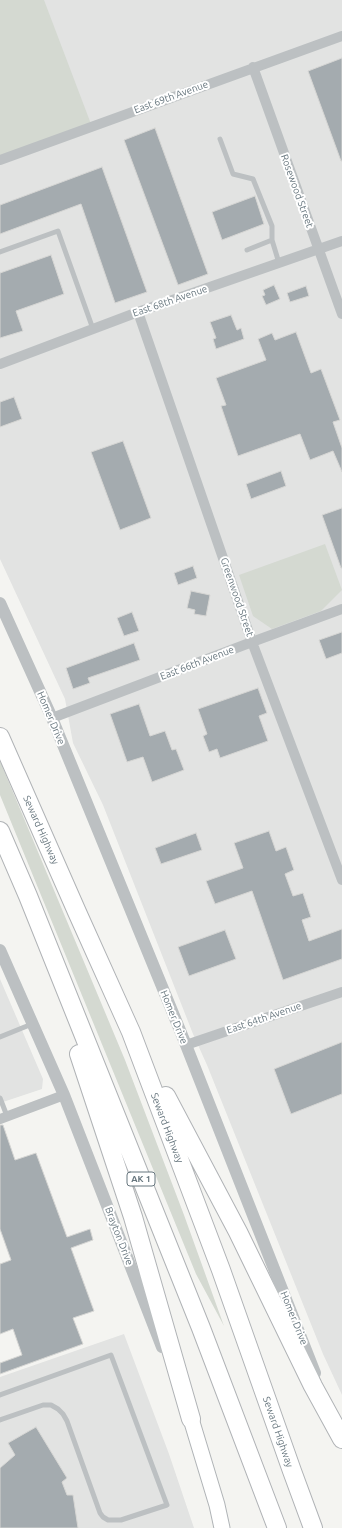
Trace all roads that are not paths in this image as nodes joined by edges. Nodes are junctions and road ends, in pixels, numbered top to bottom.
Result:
1 (342, 36) edge
2 (253, 67) junction
3 (220, 139) dead end
4 (0, 160) edge
5 (272, 240) junction
6 (342, 241) edge
7 (247, 250) dead end
8 (318, 250) junction
9 (0, 252) edge
10 (279, 263) junction
11 (138, 312) junction
12 (342, 314) edge
13 (93, 329) junction
14 (0, 364) edge
15 (0, 603) edge
16 (342, 610) edge
17 (252, 642) junction
18 (52, 718) junction
19 (0, 737) edge
20 (0, 831) edge
21 (342, 880) edge
22 (28, 896) junction
23 (0, 950) edge
24 (342, 992) edge
25 (33, 1024) junction
26 (131, 1032) junction
27 (0, 1037) edge
28 (186, 1045) junction
29 (64, 1095) junction
30 (0, 1098) edge
31 (4, 1117) edge
32 (0, 1395) edge
33 (191, 1419) junction
34 (0, 1420) edge
35 (342, 1434) edge
36 (342, 1439) edge
37 (222, 1528) edge
38 (277, 1528) edge
39 (313, 1528) edge

1 - 2 street, East 69th Avenue
2 - 4 street, East 69th Avenue
2 - 8 street, Rosewood Street
3 - 5 lane
5 - 7 lane
5 - 10 lane
6 - 8 street, East 68th Avenue
8 - 10 street, East 68th Avenue
8 - 12 street, Rosewood Street
9 - 13 lane
10 - 11 street, East 68th Avenue
11 - 13 street, East 68th Avenue
11 - 17 street, Greenwood Street
13 - 14 street, East 68th Avenue
15 - 18 street, Homer Drive
16 - 17 street, East 66th Avenue
17 - 18 street, East 66th Avenue
17 - 21 street, Greenwood Street
18 - 28 street, Homer Drive
19 - 26 highway, Seward Highway
20 - 22 highway, AK 1
22 - 33 highway
22 - 38 highway, AK 1
23 - 25 street, Brayton Drive
24 - 28 street, East 64th Avenue
25 - 27 lane
25 - 29 street, Brayton Drive
26 - 36 highway
26 - 39 highway, Seward Highway
28 - 35 street, Homer Drive
29 - 31 street
29 - 33 street, Brayton Drive
30 - 31 lane
32 - 34 lane
33 - 37 main road, Brayton Drive

